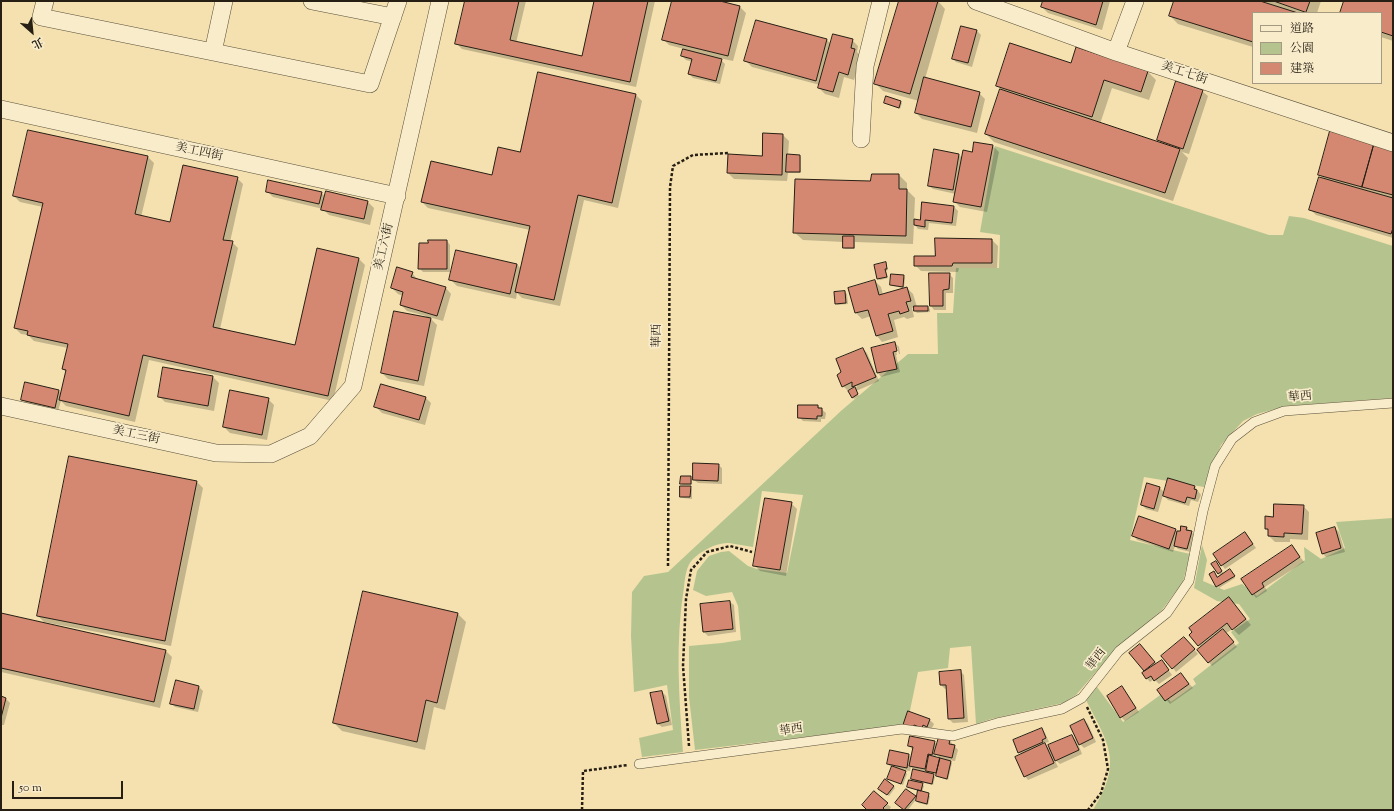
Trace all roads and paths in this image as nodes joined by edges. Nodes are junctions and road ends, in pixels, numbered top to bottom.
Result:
1 (44, 1) edge
2 (224, 1) edge
3 (312, 1) edge
4 (398, 1) edge
5 (440, 1) edge
6 (881, 1) edge
7 (976, 1) edge
8 (1135, 1) edge
9 (393, 17) junction
10 (213, 52) junction
11 (1116, 52) junction
12 (1, 109) edge
13 (861, 139) dead end
14 (1393, 143) edge
15 (729, 153) dead end
16 (397, 196) junction
17 (1393, 403) edge
18 (1, 406) edge
19 (271, 454) joint
20 (752, 552) dead end
21 (668, 566) dead end
22 (1082, 698) junction
23 (690, 757) junction
24 (639, 764) joint
25 (582, 810) edge
26 (1088, 810) edge

1 - 10 street
2 - 10 street
3 - 9 street
4 - 9 street
5 - 16 street, 美工六街
6 - 13 street
7 - 11 street, 美工七街
8 - 11 street
9 - 10 street
11 - 14 street, 美工七街
12 - 16 street, 美工四街
15 - 21 path, 華西
16 - 19 street, 美工六街
17 - 22 lane, 華西
18 - 19 street, 美工三街
20 - 23 path
22 - 23 lane, 華西
22 - 26 path
23 - 24 lane, 華西
24 - 25 path

